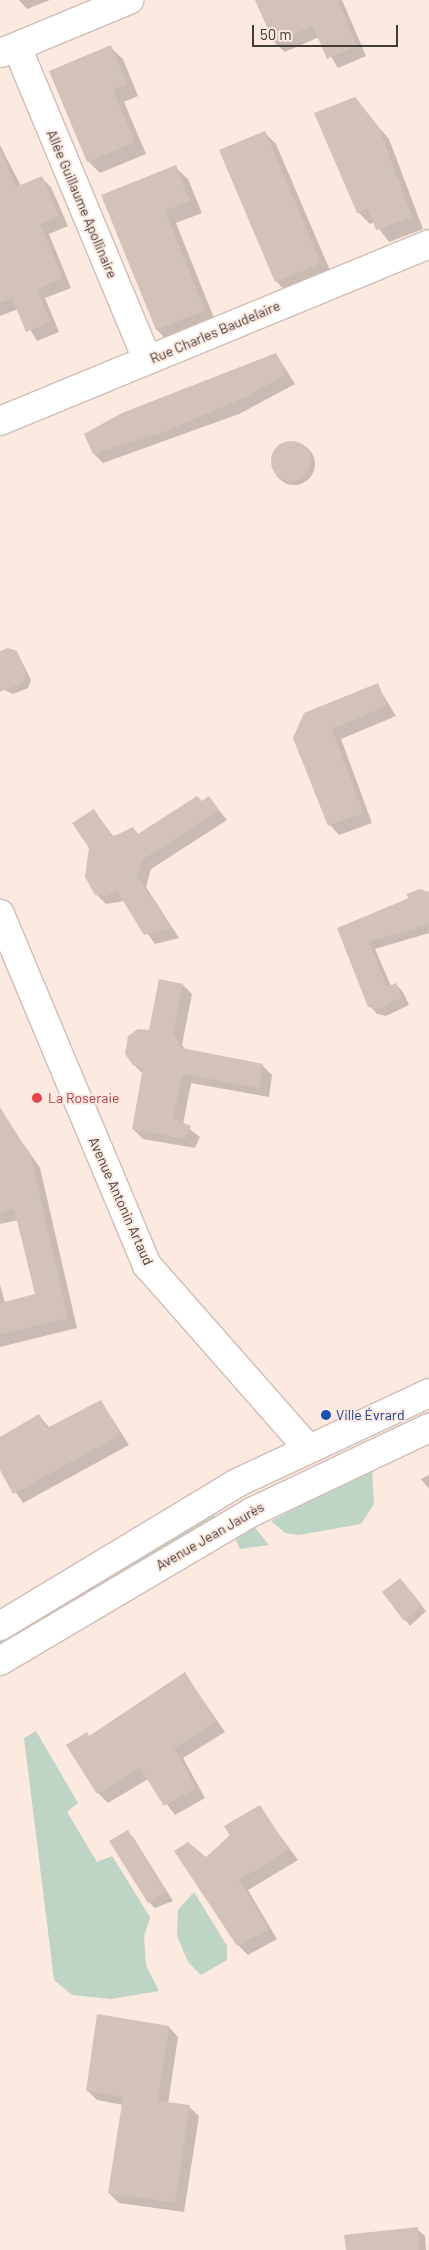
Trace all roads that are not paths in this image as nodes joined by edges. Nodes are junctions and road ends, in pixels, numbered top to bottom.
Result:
1 (129, 0) edge
2 (8, 50) edge
3 (429, 244) edge
4 (147, 360) junction
5 (0, 421) edge
6 (0, 914) edge
7 (429, 1394) edge
8 (429, 1428) edge
9 (306, 1447) junction
10 (0, 1626) edge
11 (0, 1661) edge

1 - 2 street
2 - 4 street, Allée Guillaume Apollinaire
3 - 4 street, Rue Charles Baudelaire
4 - 5 street, Rue Charles Baudelaire
6 - 9 street, Avenue Antonin Artaud
7 - 9 street
8 - 11 street, Avenue Jean Jaurès
9 - 10 street

